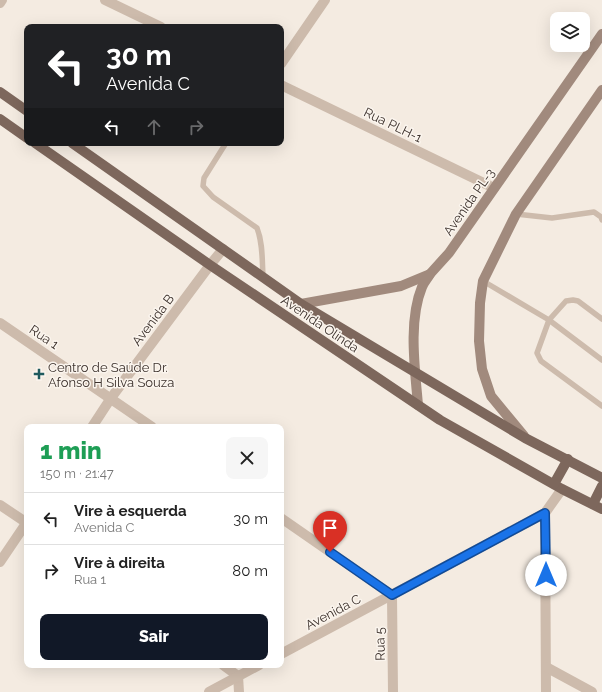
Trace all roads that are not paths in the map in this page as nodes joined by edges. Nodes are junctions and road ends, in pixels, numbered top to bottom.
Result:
1 (2, 0) edge
2 (105, 0) edge
3 (325, 0) edge
4 (0, 3) edge
5 (155, 24) edge
6 (602, 34) edge
7 (284, 60) edge
8 (284, 86) edge
9 (602, 90) edge
10 (0, 92) edge
11 (24, 109) edge
12 (0, 119) edge
13 (24, 136) edge
14 (39, 146) edge
15 (76, 146) edge
16 (224, 146) edge
17 (494, 188) junction
18 (516, 214) junction
19 (602, 220) edge
20 (223, 249) junction
21 (210, 265) junction
22 (430, 274) junction
23 (263, 277) junction
24 (483, 280) junction
25 (301, 304) junction
26 (602, 319) edge
27 (548, 320) junction
28 (0, 323) edge
29 (602, 360) edge
30 (416, 372) junction
31 (111, 398) junction
32 (418, 405) junction
33 (602, 406) edge
34 (94, 424) edge
35 (148, 424) edge
36 (525, 438) junction
37 (568, 459) junction
38 (602, 478) edge
39 (558, 486) junction
40 (602, 486) edge
41 (593, 504) junction
42 (0, 505) edge
43 (602, 509) edge
44 (545, 513) junction
45 (24, 520) edge
46 (284, 520) edge
47 (24, 526) edge
48 (0, 562) edge
49 (392, 595) junction
50 (284, 652) edge
51 (546, 667) junction
52 (228, 668) edge
53 (253, 668) edge
54 (238, 676) junction
55 (209, 692) edge
56 (239, 692) edge
57 (393, 692) edge
58 (546, 692) edge
59 (592, 692) edge

1 - 4 street
2 - 5 street
3 - 7 street
6 - 17 street, Avenida PL-3
8 - 17 street, Rua PLH-1
9 - 18 street
10 - 11 main road
12 - 13 main road
14 - 21 main road, Avenida Olinda
15 - 20 main road, Avenida Olinda
16 - 23 lane
17 - 22 street, Avenida PL-3
18 - 19 lane
18 - 24 street
20 - 21 street, Avenida B
20 - 23 main road, Avenida Olinda
21 - 31 street, Avenida B
21 - 32 main road, Avenida Olinda
22 - 25 street, Avenida PL-3
22 - 30 street
23 - 25 main road, Avenida Olinda
24 - 27 lane
24 - 36 street
25 - 30 main road, Avenida Olinda
26 - 27 lane
27 - 29 lane
27 - 33 lane
28 - 31 street, Rua 1
30 - 32 street
30 - 36 main road, Avenida Olinda
31 - 34 street, Avenida B
31 - 35 street, Rua 1
32 - 39 main road, Avenida Olinda
36 - 37 main road, Avenida Olinda
37 - 38 main road, Avenida Olinda
37 - 39 main road
39 - 41 main road, Avenida Olinda
39 - 44 street, Avenida C
40 - 41 main road
41 - 43 main road, Avenida Olinda
42 - 45 street
44 - 49 street, Avenida C
44 - 51 street
46 - 49 street
47 - 48 street
49 - 50 street, Avenida C
49 - 57 street, Rua 5
51 - 58 street
51 - 59 street
52 - 54 street
53 - 54 street
54 - 55 street
54 - 56 street

